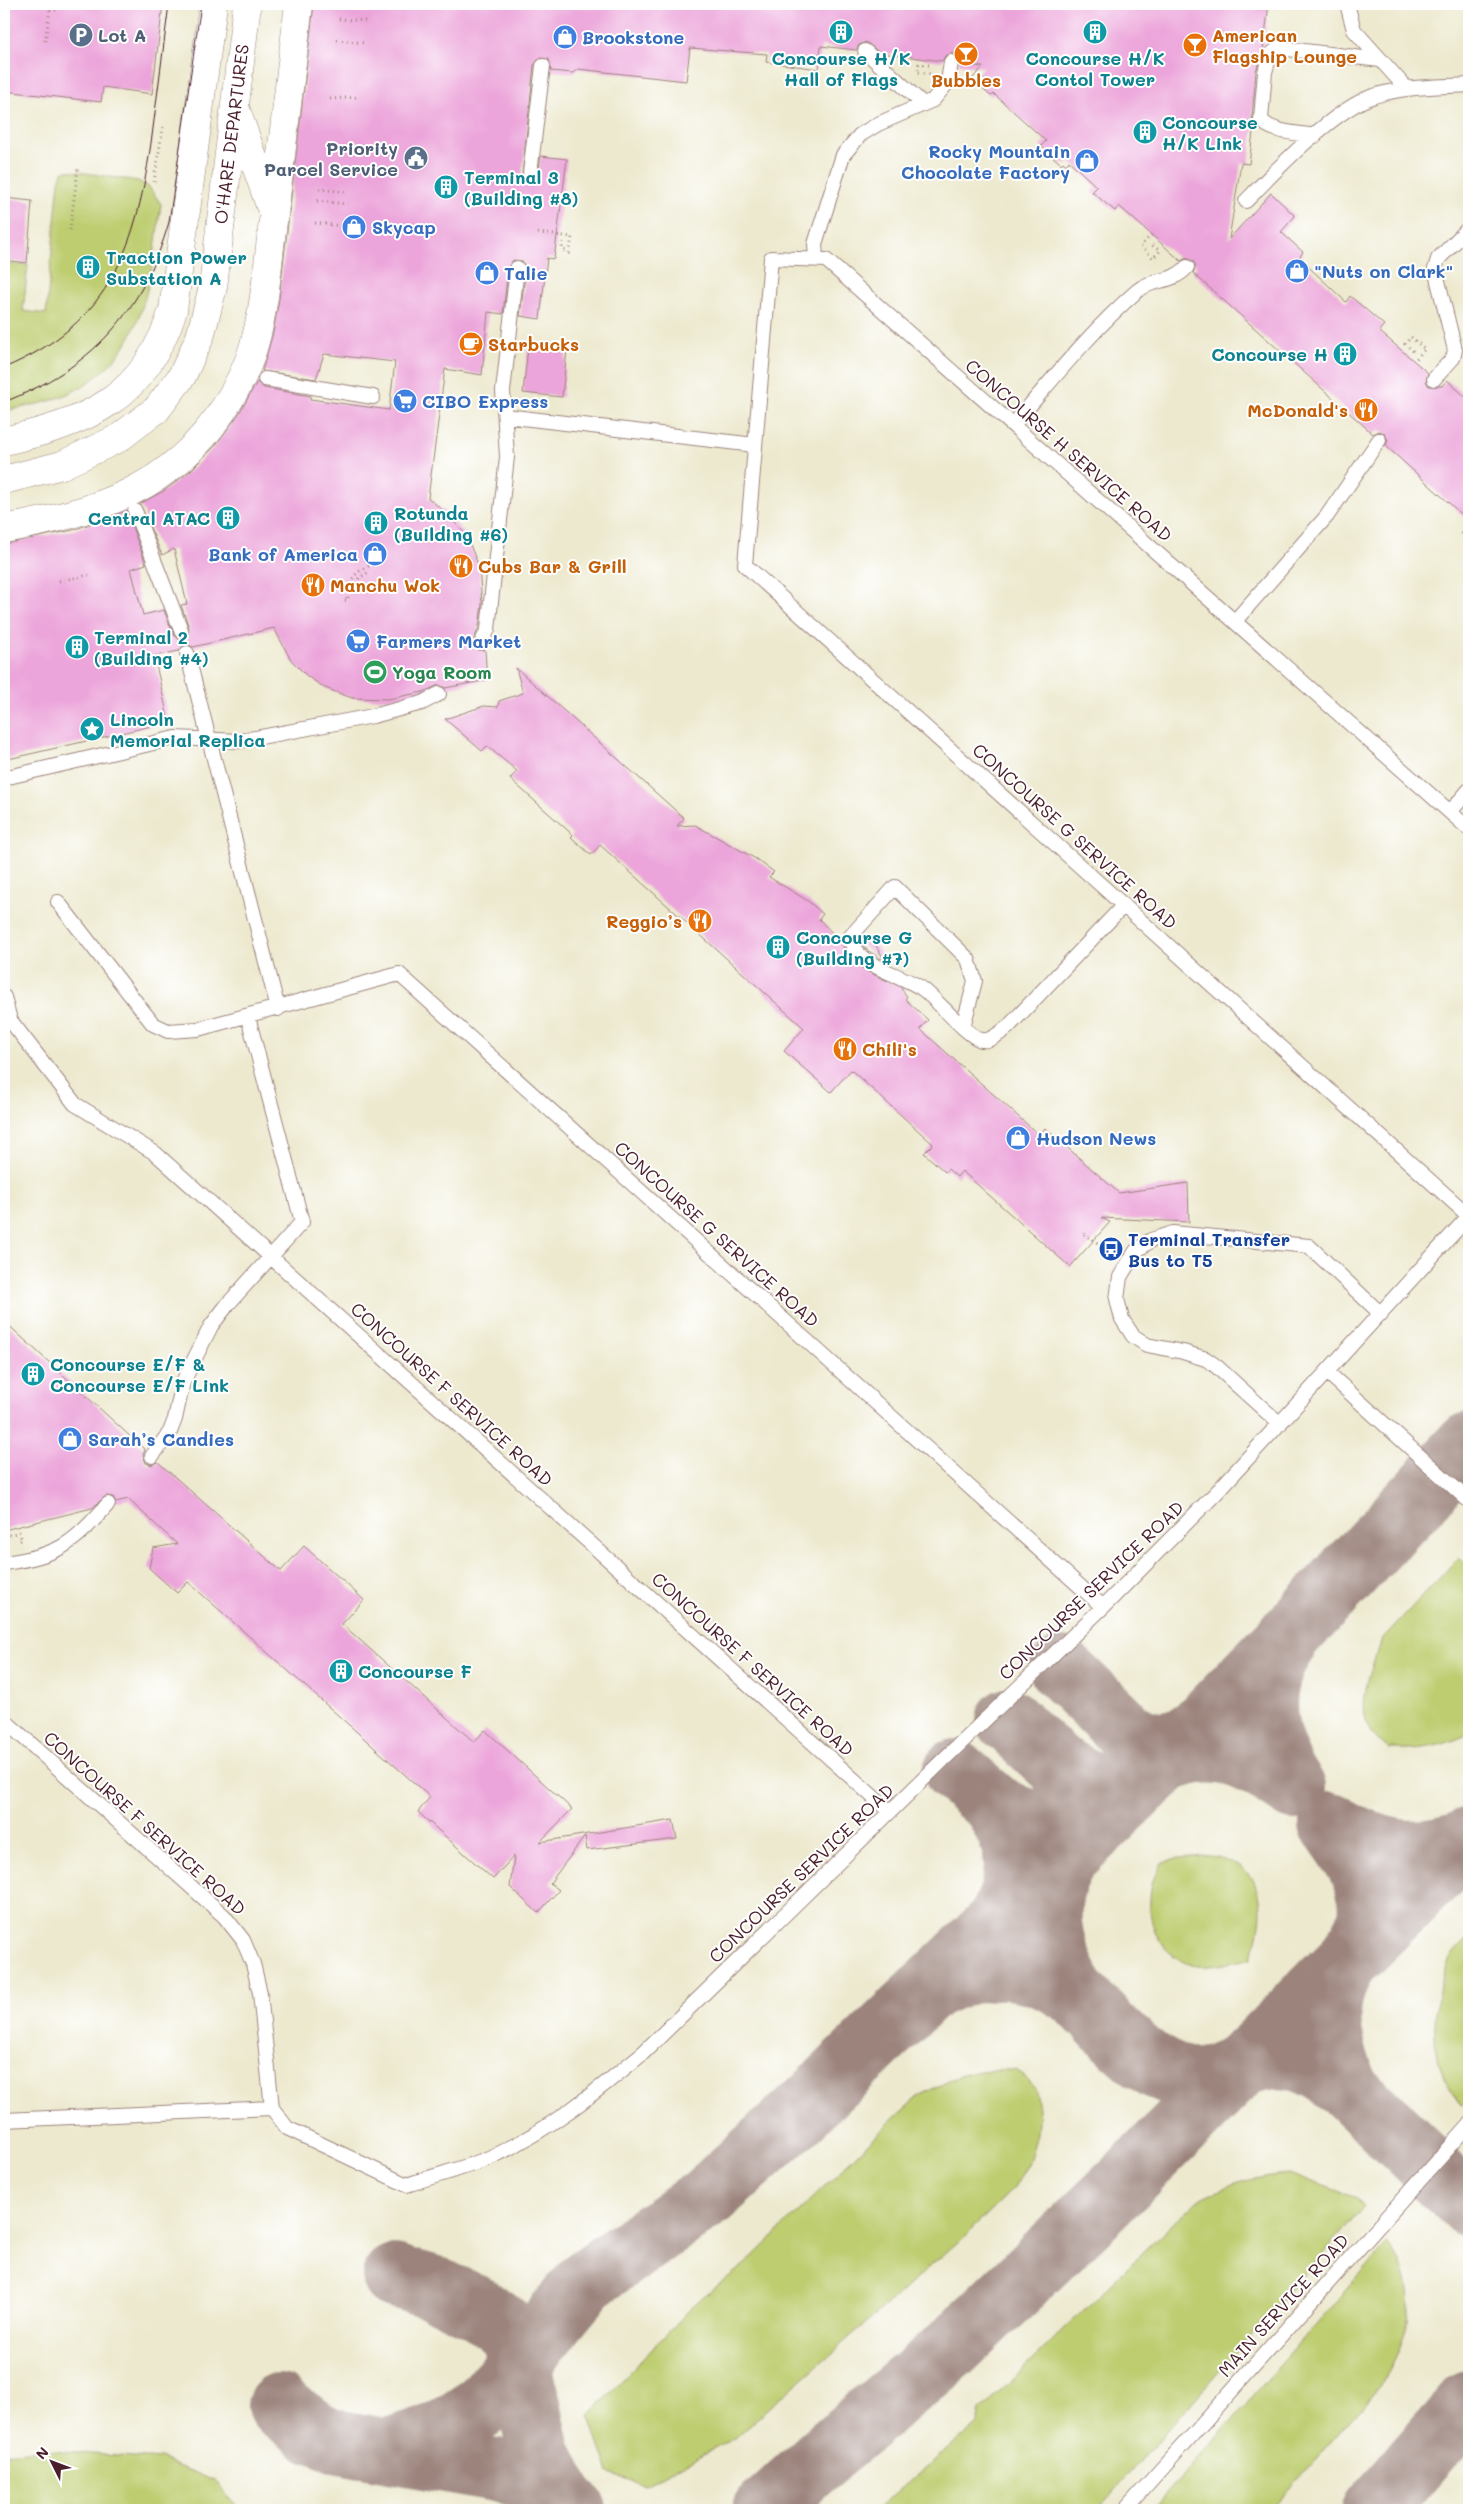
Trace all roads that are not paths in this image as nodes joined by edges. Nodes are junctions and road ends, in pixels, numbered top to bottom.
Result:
1 (213, 4) edge
2 (247, 4) edge
3 (299, 4) edge
4 (1347, 4) edge
5 (864, 51) dead end
6 (1380, 60) junction
7 (951, 62) dead end
8 (543, 66) dead end
9 (1469, 85) edge
10 (1406, 88) junction
11 (234, 104) junction
12 (923, 104) junction
13 (1315, 136) junction
14 (530, 172) dead end
15 (1246, 201) dead end
16 (274, 214) junction
17 (1469, 228) edge
18 (816, 259) junction
19 (1187, 267) dead end
20 (517, 268) dead end
21 (265, 379) dead end
22 (1434, 379) dead end
23 (373, 397) dead end
24 (505, 416) junction
25 (1013, 425) junction
26 (1379, 440) dead end
27 (4, 441) edge
28 (755, 445) junction
29 (4, 480) edge
30 (135, 511) dead end
31 (12, 525) edge
32 (1235, 621) junction
33 (181, 630) dead end
34 (482, 642) dead end
35 (187, 653) dead end
36 (439, 694) dead end
37 (209, 740) junction
38 (4, 778) edge
39 (1469, 790) edge
40 (1450, 812) junction
41 (1469, 829) edge
42 (58, 902) dead end
43 (1124, 905) junction
44 (4, 997) edge
45 (278, 1009) junction
46 (248, 1017) junction
47 (963, 1027) junction
48 (1469, 1216) edge
49 (271, 1257) junction
50 (1381, 1314) junction
51 (1328, 1373) junction
52 (1280, 1424) junction
53 (152, 1456) dead end
54 (1469, 1502) edge
55 (108, 1504) dead end
56 (4, 1563) edge
57 (1103, 1607) junction
58 (4, 1720) edge
59 (890, 1812) junction
60 (272, 2108) junction
61 (4, 2120) edge
62 (1469, 2124) edge
63 (1125, 2510) edge

1 - 27 street
2 - 11 street, O'HARE DEPARTURES, bridge
3 - 16 street, bridge
4 - 6 lane
5 - 12 lane
6 - 10 lane
6 - 13 lane
7 - 12 lane
8 - 14 lane
9 - 10 lane
10 - 13 lane
11 - 16 street, bridge
11 - 29 street, O'HARE DEPARTURES, bridge
12 - 18 lane
13 - 15 lane
16 - 31 street
17 - 22 lane
18 - 25 lane, CONCOURSE H SERVICE ROAD
18 - 28 lane, CONCOURSE H SERVICE ROAD
19 - 25 lane
20 - 24 lane
21 - 23 lane
24 - 28 lane
24 - 34 lane
25 - 32 lane, CONCOURSE H SERVICE ROAD
26 - 32 lane
28 - 43 lane, CONCOURSE G SERVICE ROAD
30 - 33 lane
32 - 40 lane, CONCOURSE H SERVICE ROAD
35 - 37 lane
36 - 37 lane
37 - 38 lane
37 - 45 lane
39 - 40 lane
40 - 41 lane, CONCOURSE H SERVICE ROAD
42 - 46 lane
43 - 47 lane
43 - 48 lane, CONCOURSE G SERVICE ROAD
44 - 49 lane, CONCOURSE F SERVICE ROAD
45 - 46 lane
45 - 57 lane, CONCOURSE G SERVICE ROAD
46 - 49 lane
47 - 47 lane
48 - 50 lane, CONCOURSE SERVICE ROAD
49 - 53 lane
49 - 59 lane, CONCOURSE F SERVICE ROAD
50 - 51 lane, CONCOURSE SERVICE ROAD
50 - 52 lane
51 - 52 lane, CONCOURSE SERVICE ROAD
51 - 54 lane
52 - 57 lane, CONCOURSE SERVICE ROAD
55 - 56 lane
57 - 59 lane, CONCOURSE SERVICE ROAD
58 - 60 lane, CONCOURSE F SERVICE ROAD
59 - 60 lane, CONCOURSE SERVICE ROAD
60 - 61 lane
62 - 63 lane, MAIN SERVICE ROAD

